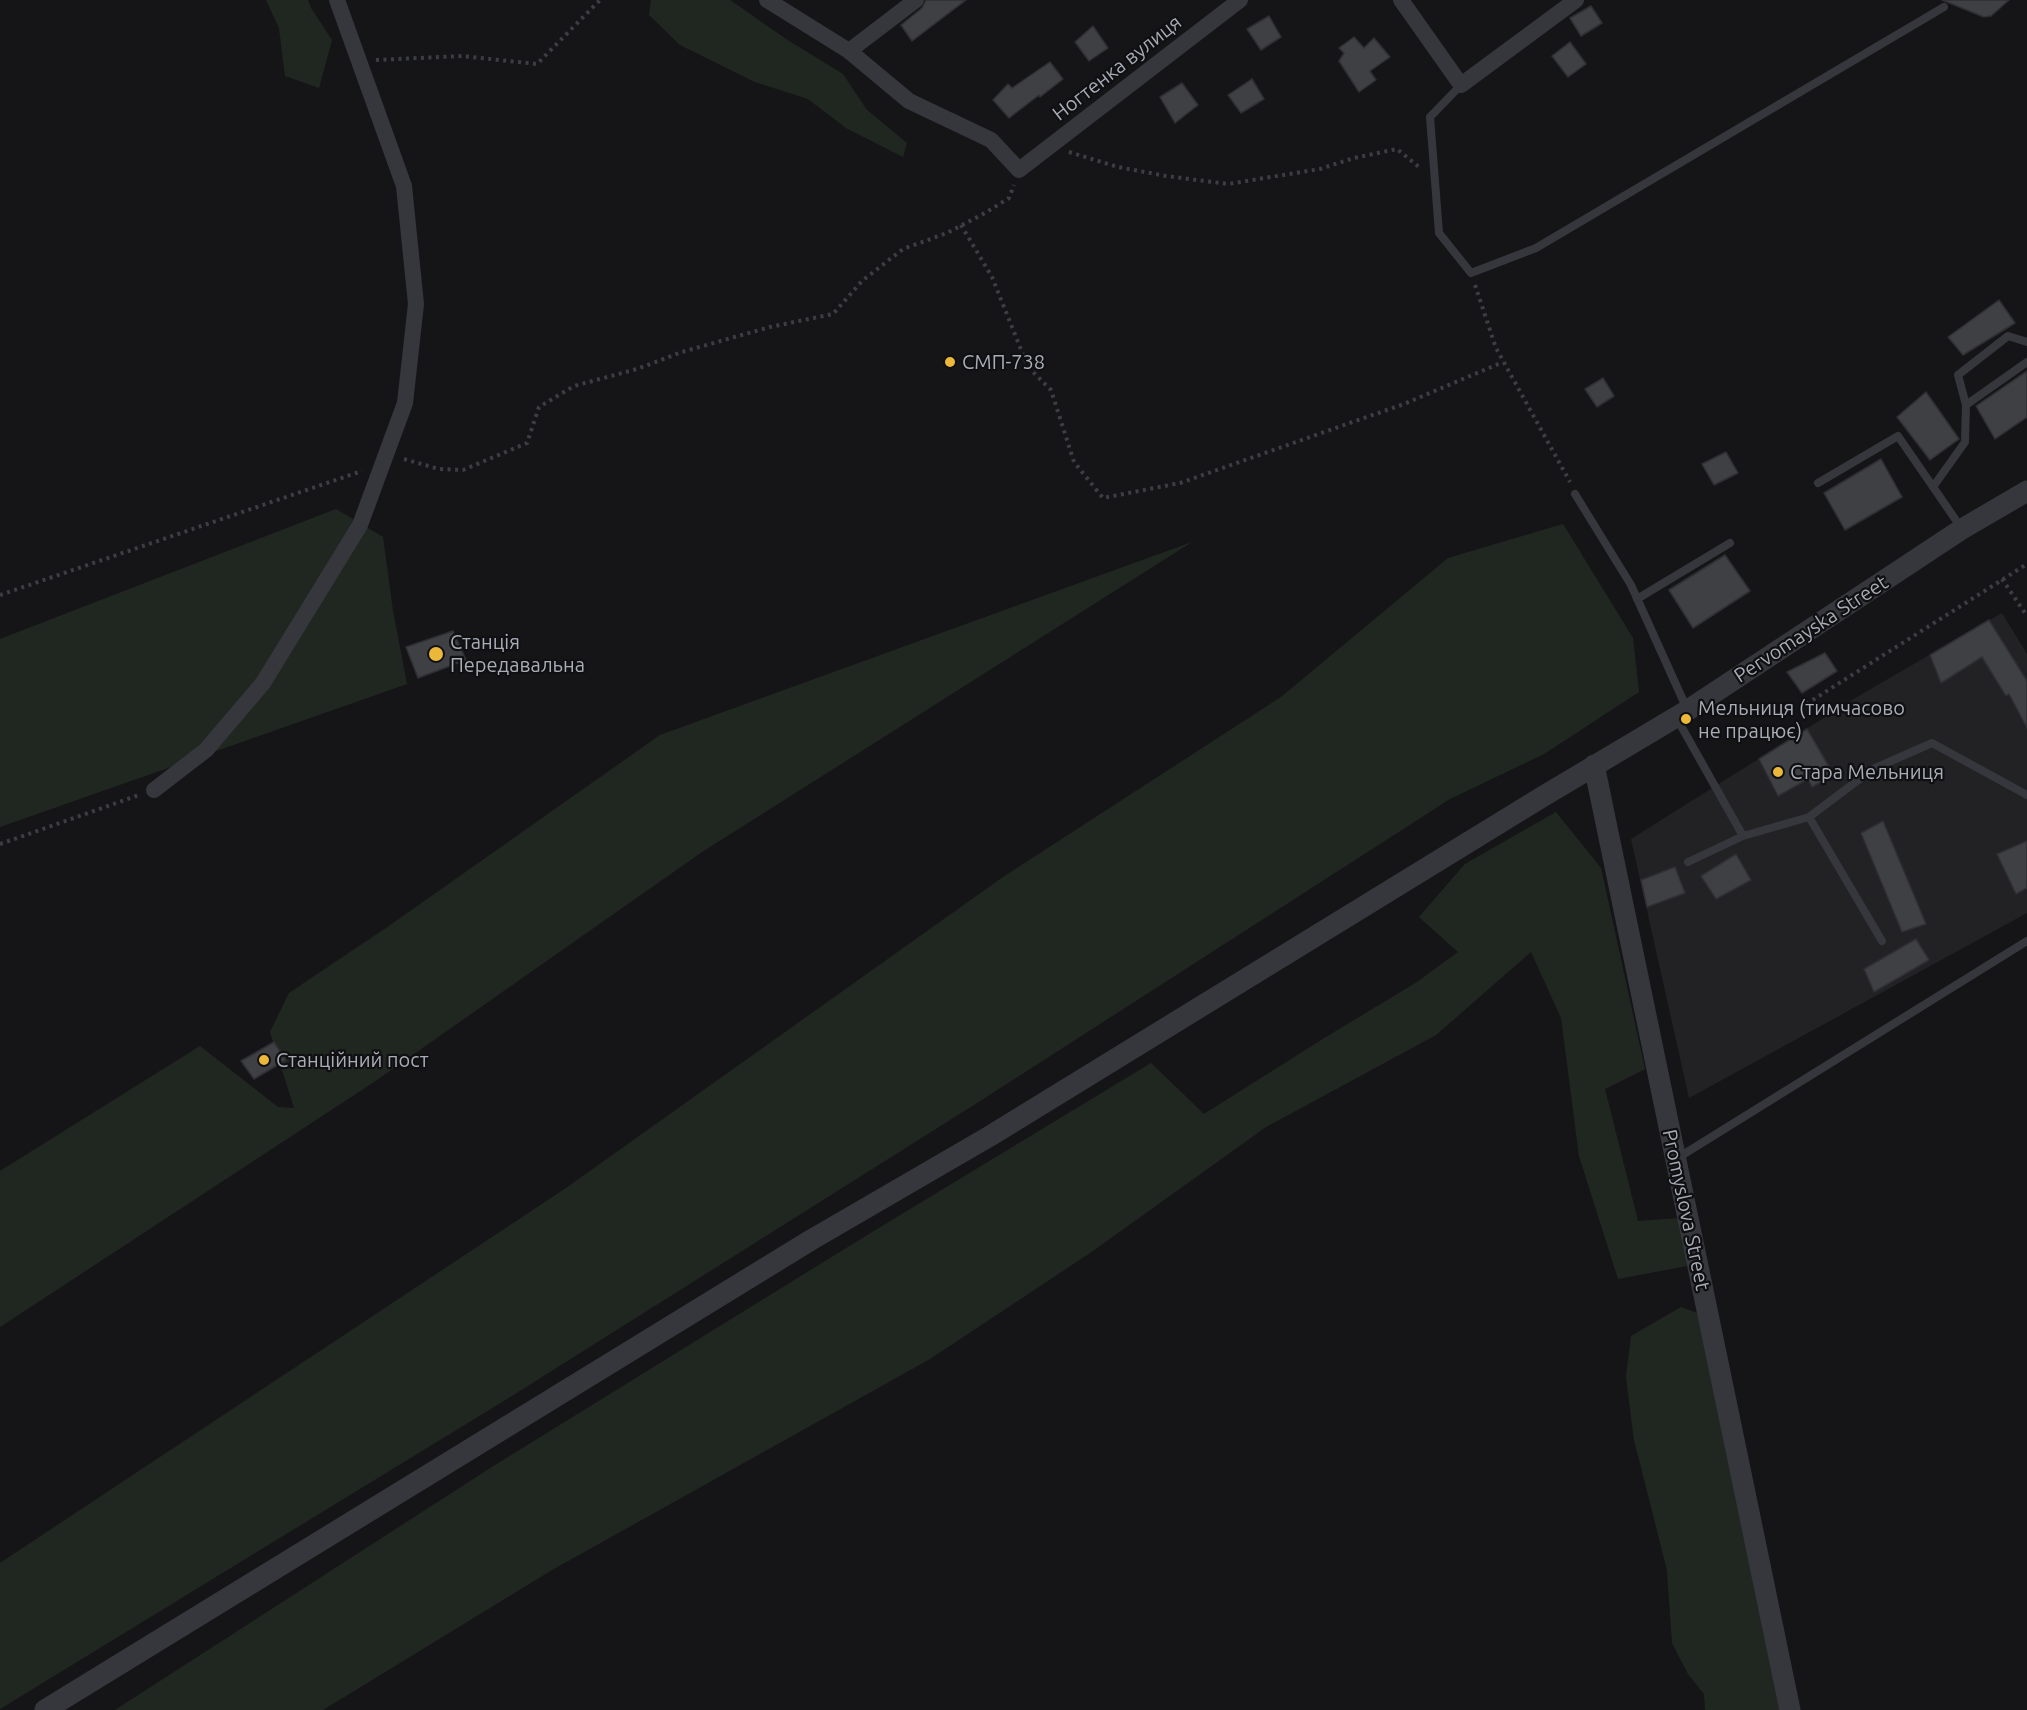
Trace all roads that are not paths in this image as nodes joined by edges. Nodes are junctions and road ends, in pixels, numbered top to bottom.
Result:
1 (337, 0) edge
2 (768, 0) edge
3 (916, 0) edge
4 (1240, 0) edge
5 (1401, 0) edge
6 (1576, 0) edge
7 (1944, 7) dead end
8 (849, 51) junction
9 (1461, 85) junction
10 (2027, 342) edge
11 (2027, 362) edge
12 (1966, 405) junction
13 (1818, 483) dead end
14 (1933, 487) junction
15 (2027, 491) edge
16 (1575, 494) road end
17 (1962, 529) junction
18 (1730, 543) dead end
19 (1637, 598) junction
20 (1682, 713) junction
21 (1594, 765) junction
22 (154, 790) road end
23 (2027, 795) edge
24 (1809, 817) junction
25 (1743, 836) junction
26 (1688, 862) dead end
27 (1882, 941) dead end
28 (2027, 941) edge
29 (1675, 1160) junction
30 (45, 1710) edge
31 (1790, 1710) edge

1 - 22 street
2 - 8 street
3 - 8 street
4 - 8 street, Ногтенка вулиця
5 - 9 street
6 - 9 street
7 - 9 lane
10 - 12 lane
11 - 12 lane
12 - 14 lane
13 - 14 lane
14 - 17 lane
15 - 17 street, Pervomayska Street
16 - 19 lane
17 - 20 street, Pervomayska Street
18 - 19 lane
19 - 20 lane
20 - 21 street, Pervomayska Street
20 - 25 lane
21 - 29 street, Promyslova Street
21 - 30 street, Pervomayska Street
23 - 24 lane
24 - 25 lane
24 - 27 lane
25 - 26 lane
28 - 29 lane
29 - 31 street, Promyslova Street

